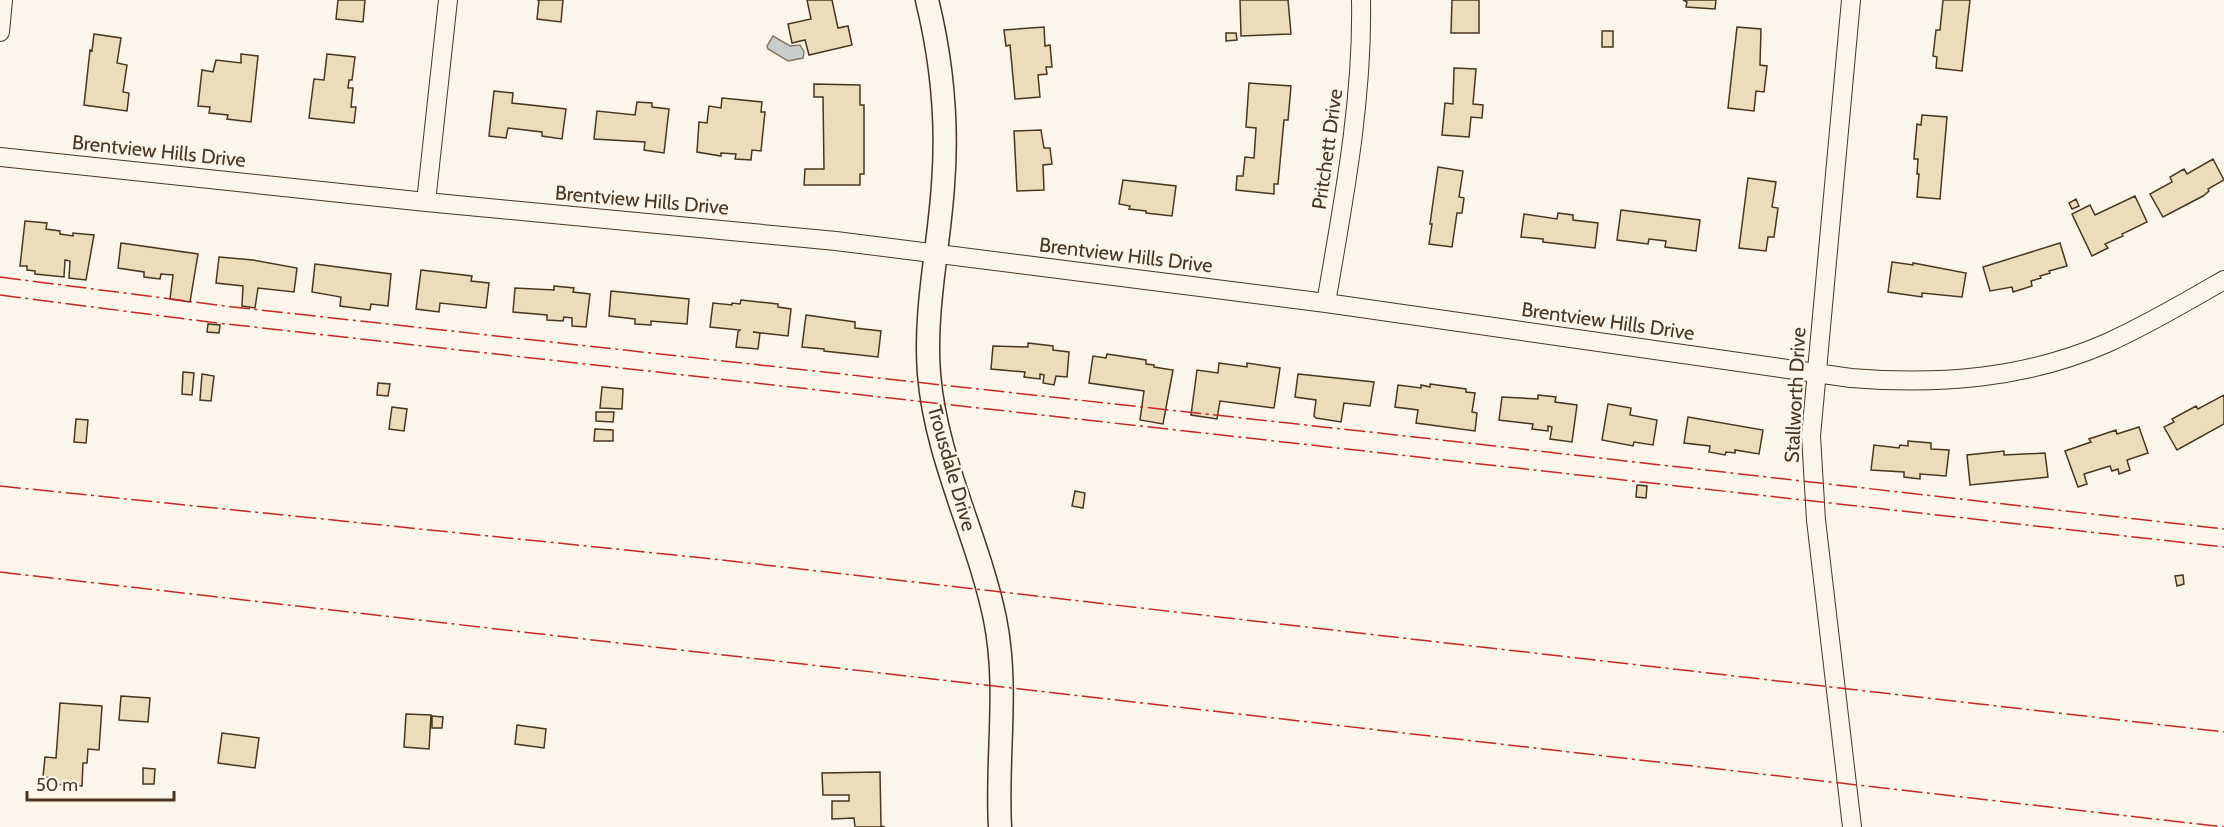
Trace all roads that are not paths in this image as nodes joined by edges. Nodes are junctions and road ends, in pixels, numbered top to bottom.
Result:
1 (3, 0) edge
2 (448, 0) edge
3 (927, 0) edge
4 (1361, 0) edge
5 (1851, 0) edge
6 (0, 32) edge
7 (0, 157) edge
8 (426, 202) junction
9 (935, 253) junction
10 (2224, 280) edge
11 (1326, 303) junction
12 (1816, 373) junction
13 (999, 827) edge
14 (1852, 827) edge

1 - 6 street
2 - 8 street
3 - 9 street, Trousdale Drive
4 - 11 street, Pritchett Drive
5 - 12 street, Stallworth Drive
7 - 8 street, Brentview Hills Drive
8 - 9 street, Brentview Hills Drive
9 - 11 street, Brentview Hills Drive
9 - 13 street, Trousdale Drive
10 - 12 street, Brentview Hills Drive
11 - 12 street, Brentview Hills Drive
12 - 14 street, Stallworth Drive

